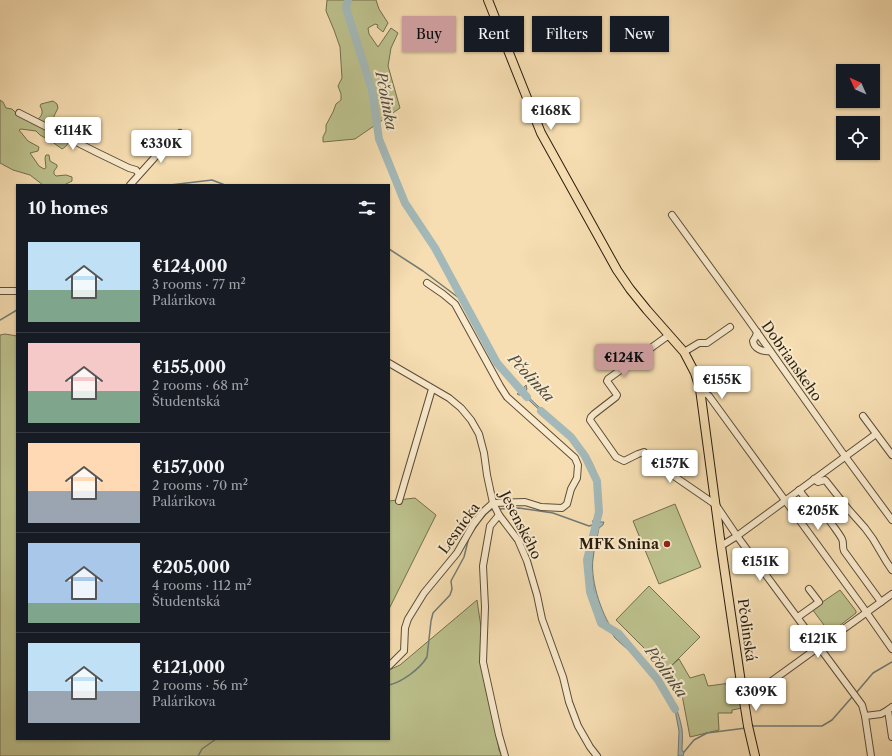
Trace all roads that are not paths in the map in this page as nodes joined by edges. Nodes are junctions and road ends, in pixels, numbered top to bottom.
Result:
1 (488, 0) edge
2 (18, 113) dead end
3 (180, 133) dead end
4 (139, 174) junction
5 (131, 184) edge
6 (672, 215) dead end
7 (427, 283) dead end
8 (0, 291) edge
9 (16, 291) edge
10 (730, 327) dead end
11 (757, 332) junction
12 (669, 335) junction
13 (770, 351) junction
14 (684, 352) junction
15 (390, 364) edge
16 (432, 389) junction
17 (700, 389) junction
18 (863, 416) dead end
19 (876, 434) junction
20 (892, 455) edge
21 (845, 457) junction
22 (814, 479) junction
23 (800, 490) junction
24 (399, 501) dead end
25 (785, 501) junction
26 (493, 503) junction
27 (716, 505) junction
28 (499, 514) junction
29 (892, 520) edge
30 (737, 536) junction
31 (721, 546) junction
32 (892, 570) edge
33 (809, 589) dead end
34 (892, 594) edge
35 (881, 602) junction
36 (867, 612) junction
37 (798, 617) junction
38 (820, 646) junction
39 (892, 649) edge
40 (390, 665) edge
41 (744, 701) junction
42 (890, 708) edge
43 (865, 716) junction
44 (892, 737) edge
45 (505, 756) edge
46 (597, 756) edge
47 (755, 756) edge
48 (871, 756) edge

1 - 12 main road, Pčolinská
2 - 4 street
3 - 4 street
4 - 5 street
6 - 11 street, Dobrianskeho
7 - 26 street, Lesnícka
8 - 9 street
10 - 14 street
11 - 13 street, Dobrianskeho
11 - 13 street
12 - 14 main road, Pčolinská
12 - 27 street
13 - 21 street, Dobrianskeho
14 - 17 main road, Pčolinská
15 - 16 street, Jesenského
16 - 24 street
16 - 26 street, Jesenského
17 - 25 street
17 - 27 main road, Pčolinská
18 - 19 street
19 - 20 street
19 - 21 street
21 - 22 street
21 - 29 street, Dobrianskeho
22 - 23 street
22 - 32 street
23 - 25 street
23 - 35 street
25 - 30 street
25 - 36 street
26 - 28 street, Jesenského
26 - 40 street, Lesnícka
27 - 30 street
27 - 31 main road, Pčolinská
28 - 45 street
28 - 46 street, Jesenského
30 - 31 street
30 - 37 street
31 - 41 main road, Pčolinská
33 - 37 street
34 - 35 street
35 - 36 street
36 - 38 street
36 - 39 street
37 - 38 street
38 - 41 street
38 - 43 street
41 - 47 main road, Pčolinská
42 - 43 street
42 - 44 street
43 - 48 street

